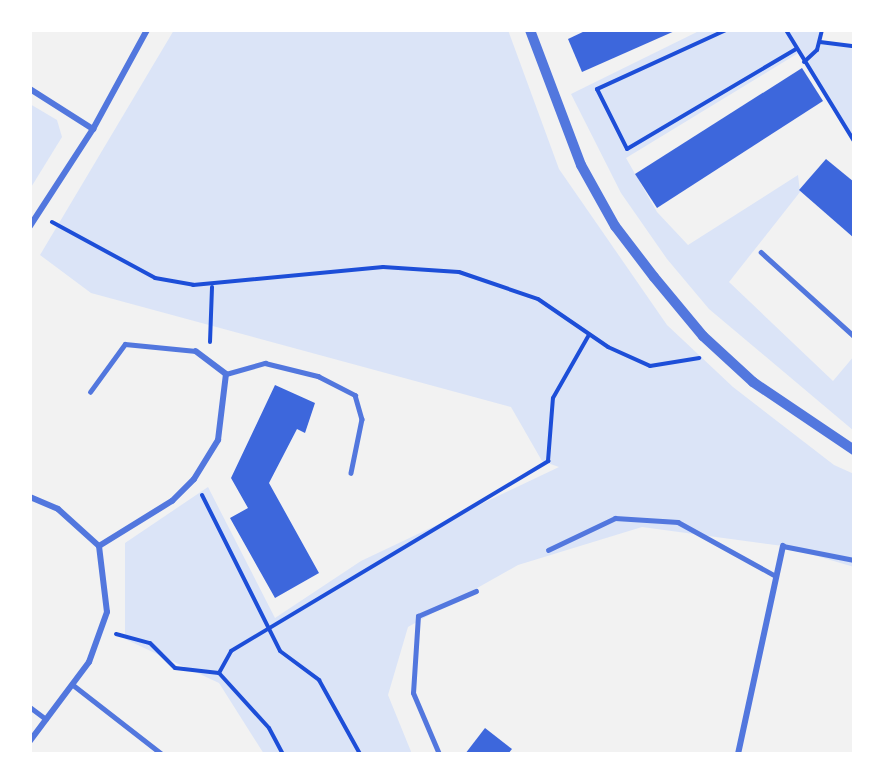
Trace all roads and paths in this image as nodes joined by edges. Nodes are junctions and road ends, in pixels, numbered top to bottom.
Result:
1 (147, 30) edge
2 (530, 30) edge
3 (726, 30) edge
4 (786, 30) edge
5 (822, 30) edge
6 (820, 42) junction
7 (854, 46) edge
8 (796, 49) junction
9 (804, 62) junction
10 (30, 89) edge
11 (93, 129) junction
12 (854, 141) edge
13 (38, 215) junction
14 (30, 226) edge
15 (761, 252) dead end
16 (212, 287) junction
17 (590, 335) junction
18 (854, 336) edge
19 (719, 350) junction
20 (196, 351) joint
21 (207, 360) junction
22 (226, 374) junction
23 (90, 392) dead end
24 (854, 450) edge
25 (351, 472) dead end
26 (194, 479) junction
27 (30, 497) edge
28 (99, 546) junction
29 (783, 546) joint
30 (548, 550) dead end
31 (854, 560) edge
32 (776, 576) junction
33 (476, 591) dead end
34 (267, 628) junction
35 (101, 630) junction
36 (219, 673) junction
37 (72, 684) junction
38 (30, 707) edge
39 (46, 719) junction
40 (30, 741) edge
41 (162, 754) edge
42 (283, 754) edge
43 (360, 754) edge
44 (440, 754) edge
45 (738, 754) edge

1 - 11 street
2 - 19 street
3 - 8 path
4 - 8 path
5 - 6 path
6 - 7 path
6 - 9 path
8 - 9 path
9 - 12 path
10 - 11 street
11 - 13 street
13 - 14 street
13 - 16 path
15 - 18 lane
16 - 17 path
16 - 21 path
17 - 19 path
17 - 34 path
19 - 24 street
20 - 21 street
20 - 23 lane
21 - 22 street
22 - 25 lane
22 - 26 street
26 - 28 street
26 - 34 path
27 - 28 street
28 - 35 street
29 - 31 lane
29 - 32 street
30 - 32 lane
32 - 45 street
33 - 44 lane
34 - 36 path
34 - 43 path
35 - 36 path
35 - 37 street
36 - 42 path
37 - 39 street
37 - 41 lane
38 - 39 lane
39 - 40 street

